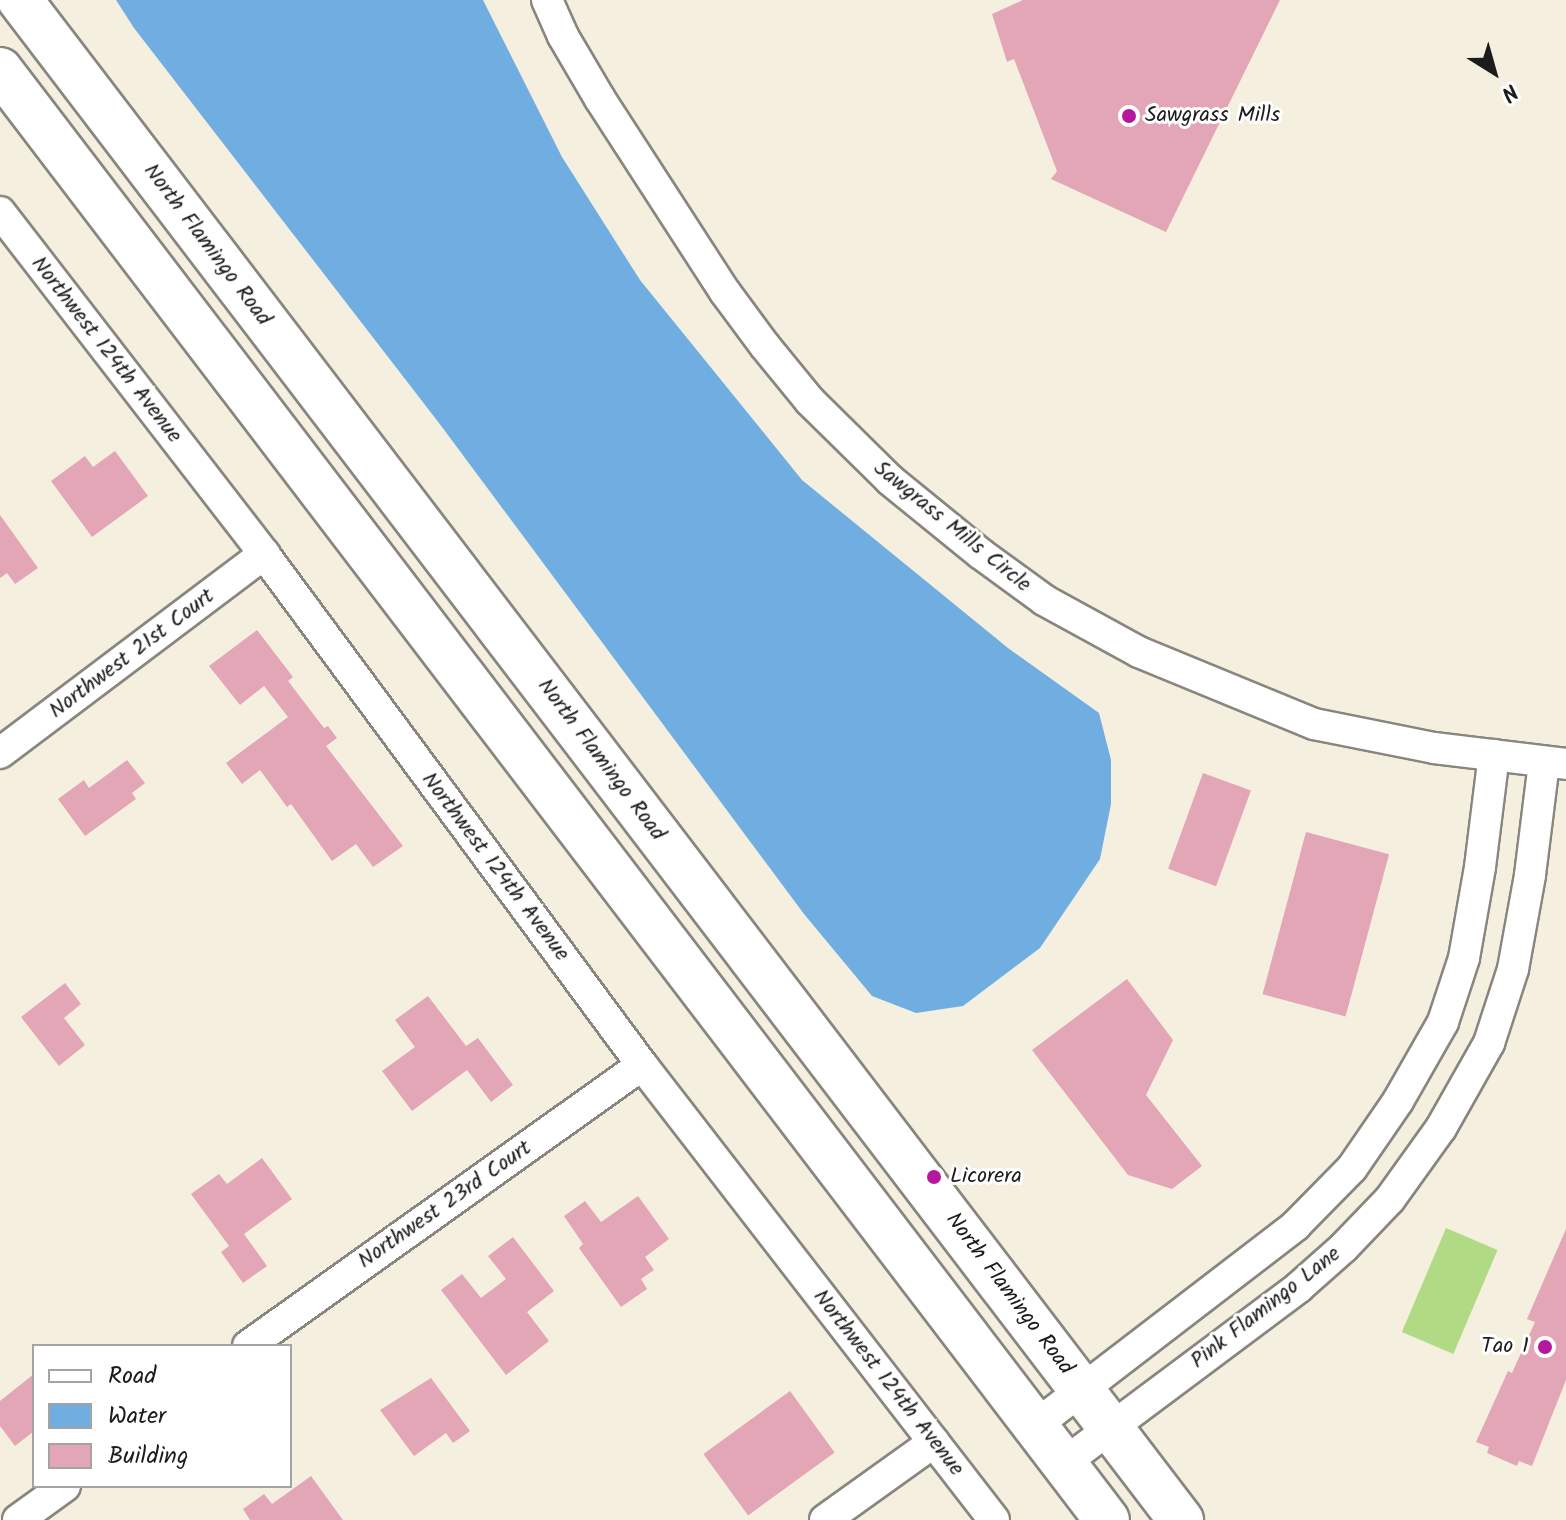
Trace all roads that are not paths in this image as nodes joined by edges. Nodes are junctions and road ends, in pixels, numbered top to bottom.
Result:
1 (20, 0) edge
2 (547, 0) edge
3 (0, 70) edge
4 (0, 212) edge
5 (264, 554) junction
6 (0, 753) edge
7 (1494, 755) junction
8 (1555, 763) edge
9 (642, 1065) junction
10 (251, 1344) edge
11 (1082, 1390) junction
12 (1036, 1425) junction
13 (1111, 1428) junction
14 (934, 1442) junction
15 (1064, 1463) junction
16 (62, 1488) edge
17 (18, 1520) edge
18 (825, 1520) edge
19 (994, 1520) edge
20 (1107, 1520) edge
21 (1181, 1520) edge

1 - 11 highway, North Flamingo Road
2 - 7 street, Sawgrass Mills Circle
3 - 12 highway
4 - 5 street, Northwest 124th Avenue
5 - 6 street, Northwest 21st Court
5 - 9 street, Northwest 124th Avenue
7 - 8 street, Sawgrass Mills Circle
7 - 11 street, Pink Flamingo Lane
8 - 13 street, Pink Flamingo Lane
9 - 10 street, Northwest 23rd Court
9 - 14 street, Northwest 124th Avenue
11 - 12 street, Pink Flamingo Lane
11 - 13 highway, North Flamingo Road
12 - 15 highway
13 - 15 street, Pink Flamingo Lane
13 - 21 highway, North Flamingo Road
14 - 18 street
14 - 19 street, Northwest 124th Avenue
15 - 20 highway
16 - 17 street

